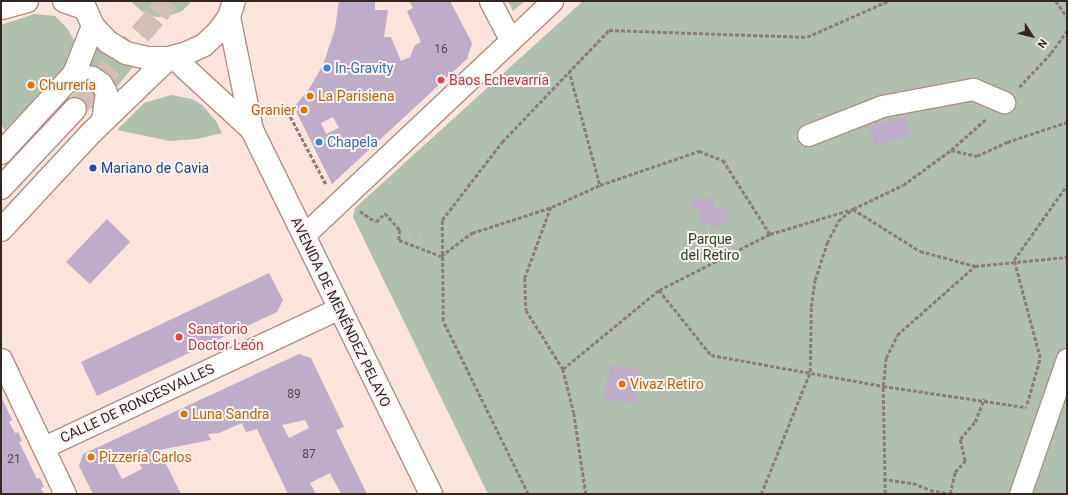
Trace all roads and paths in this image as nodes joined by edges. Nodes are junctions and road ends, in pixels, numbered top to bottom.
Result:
1 (27, 1) edge
2 (63, 1) edge
3 (490, 1) edge
4 (552, 1) edge
5 (888, 1) edge
6 (1056, 1) edge
7 (1, 8) edge
8 (232, 9) edge
9 (86, 12) edge
10 (1067, 17) edge
11 (1067, 31) edge
12 (510, 39) junction
13 (171, 58) junction
14 (569, 70) junction
15 (74, 74) junction
16 (1004, 102) junction
17 (285, 106) dead end
18 (75, 109) tunnel mouth
19 (102, 122) junction
20 (1067, 122) edge
21 (252, 130) junction
22 (808, 135) dead end
23 (951, 150) junction
24 (1, 153) edge
25 (1067, 185) edge
26 (600, 186) junction
27 (1, 188) edge
28 (342, 198) junction
29 (552, 207) junction
30 (853, 209) junction
31 (1, 230) edge
32 (770, 234) junction
33 (304, 235) junction
34 (441, 256) junction
35 (1067, 257) edge
36 (1014, 260) junction
37 (975, 266) junction
38 (659, 290) junction
39 (339, 308) junction
40 (1, 359) edge
41 (1067, 359) edge
42 (563, 369) junction
43 (810, 372) junction
44 (883, 386) junction
45 (984, 399) junction
46 (1026, 407) junction
47 (1024, 414) dead end
48 (44, 447) junction
49 (883, 479) junction
50 (65, 494) edge
51 (431, 494) edge
52 (528, 494) edge
53 (586, 494) edge
54 (761, 494) edge
55 (885, 494) edge
56 (950, 494) edge
57 (1020, 494) edge

1 - 7 street
2 - 9 street
3 - 12 street
4 - 12 street
5 - 14 path
6 - 10 path
8 - 13 main road
8 - 21 main road, AVENIDA DE MENÉNDEZ PELAYO
9 - 13 main road
9 - 15 main road
11 - 16 path
12 - 28 street
13 - 19 main road
13 - 21 main road, AVENIDA DE MENÉNDEZ PELAYO
14 - 26 path
14 - 34 path
15 - 19 street
15 - 24 main road
16 - 22 street
16 - 23 path
17 - 28 path
18 - 27 main road
19 - 31 main road
20 - 23 path
21 - 33 main road, AVENIDA DE MENÉNDEZ PELAYO
23 - 30 path
25 - 36 path
26 - 29 path
26 - 32 path
28 - 33 street
28 - 34 path
29 - 34 path
29 - 42 path
30 - 32 path
30 - 37 path
30 - 43 path
32 - 38 path
33 - 39 main road, AVENIDA DE MENÉNDEZ PELAYO
34 - 52 path
35 - 36 path
36 - 37 path
36 - 46 path
37 - 44 path
38 - 42 path
38 - 43 path
39 - 48 street, CALLE DE RONCESVALLES
39 - 51 main road, AVENIDA DE MENÉNDEZ PELAYO
40 - 48 street
41 - 57 street
42 - 53 path
43 - 44 path
43 - 54 path
44 - 45 path
44 - 49 path
45 - 46 path
45 - 56 path
46 - 47 path
48 - 50 street
49 - 55 path
49 - 56 path

